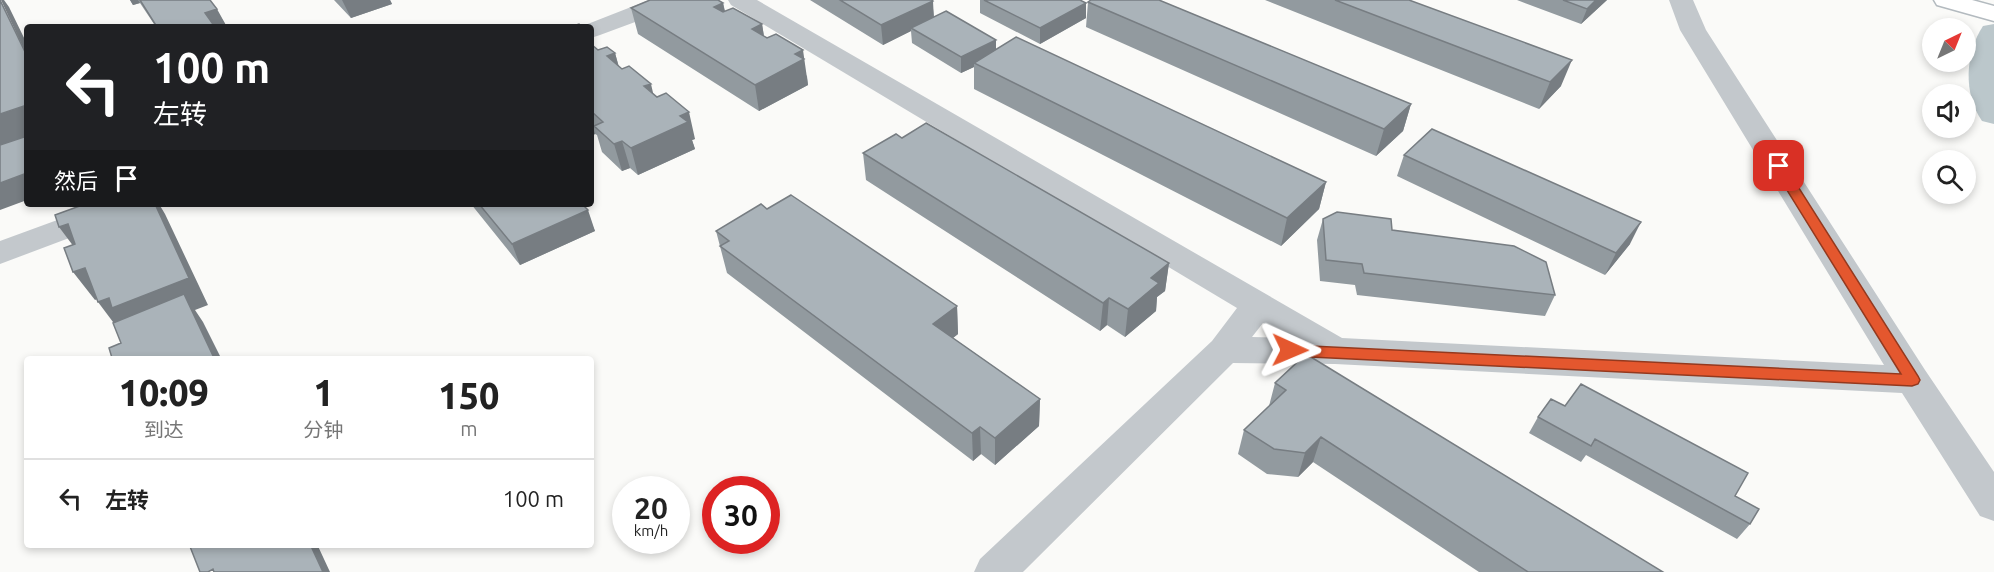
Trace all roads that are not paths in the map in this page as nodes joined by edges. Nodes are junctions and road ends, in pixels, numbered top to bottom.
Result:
1 (672, 0) edge
2 (740, 0) edge
3 (1681, 0) edge
4 (1946, 0) edge
5 (1994, 14) edge
6 (594, 29) edge
7 (122, 207) edge
8 (0, 253) edge
9 (1258, 305) junction
10 (1224, 350) junction
11 (1335, 351) junction
12 (1912, 380) junction
13 (1994, 504) edge
14 (1006, 568) edge

1 - 6 street
2 - 9 street
3 - 12 street
4 - 5 street
7 - 8 street
9 - 10 street
9 - 11 street
10 - 11 street
10 - 14 street
11 - 12 street
12 - 13 street

